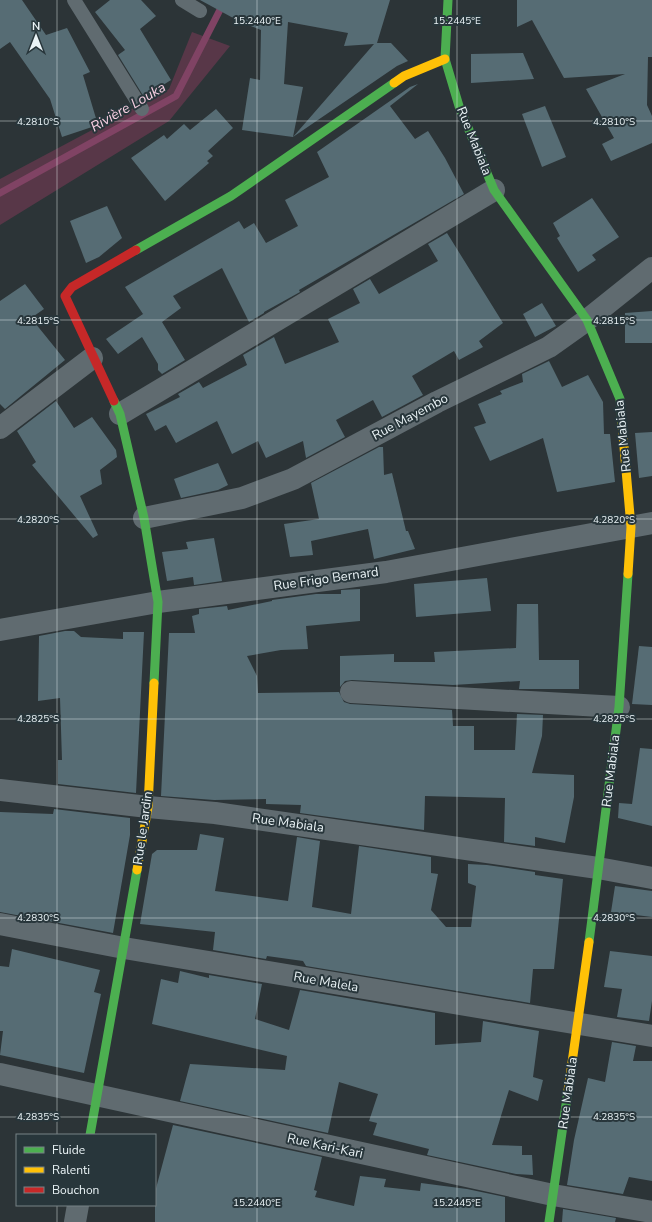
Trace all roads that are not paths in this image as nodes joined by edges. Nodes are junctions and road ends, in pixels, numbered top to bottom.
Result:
1 (74, 0) edge
2 (182, 0) edge
3 (448, 0) edge
4 (200, 11) dead end
5 (445, 58) junction
6 (142, 109) dead end
7 (494, 190) junction
8 (652, 268) edge
9 (587, 320) junction
10 (92, 358) junction
11 (120, 414) junction
12 (0, 428) edge
13 (144, 518) junction
14 (642, 525) edge
15 (158, 602) junction
16 (0, 630) edge
17 (351, 692) dead end
18 (619, 707) junction
19 (0, 790) edge
20 (148, 807) junction
21 (598, 868) junction
22 (652, 878) edge
23 (0, 924) edge
24 (124, 948) junction
25 (577, 1024) junction
26 (652, 1036) edge
27 (0, 1074) edge
28 (97, 1096) junction
29 (90, 1134) edge
30 (554, 1195) junction
31 (78, 1206) edge
32 (652, 1212) edge
33 (76, 1222) edge
34 (549, 1222) edge

1 - 6 lane
2 - 4 lane
3 - 5 street, Rue Mabiala
5 - 7 street, Rue Mabiala
5 - 10 street, Rue le Jardin
7 - 9 street, Rue Mabiala
7 - 11 street
8 - 9 street, Rue Mayembo
9 - 13 street, Rue Mayembo
9 - 14 street, Rue Mabiala
10 - 11 street, Rue le Jardin
10 - 12 street
11 - 13 street, Rue le Jardin
13 - 15 street, Rue le Jardin
14 - 15 street, Rue Frigo Bernard
14 - 18 street, Rue Mabiala
15 - 16 street, Rue Frigo Bernard
15 - 20 street, Rue le Jardin
17 - 18 street
18 - 21 street, Rue Mabiala
19 - 20 street, Rue Mabiala
20 - 21 street, Rue Mabiala
20 - 24 street, Rue le Jardin
21 - 22 street, Rue Mabiala
21 - 25 street, Rue Mabiala
23 - 24 street, Rue Malela
24 - 25 street, Rue Malela
24 - 28 street, Rue le Jardin
25 - 26 street, Rue Malela
25 - 30 street, Rue Mabiala
27 - 28 street, Rue Kari-Kari
28 - 29 street, Rue le Jardin
28 - 30 street, Rue Kari-Kari
30 - 32 street, Rue Kari-Kari
30 - 34 street, Rue Mabiala
31 - 33 street

